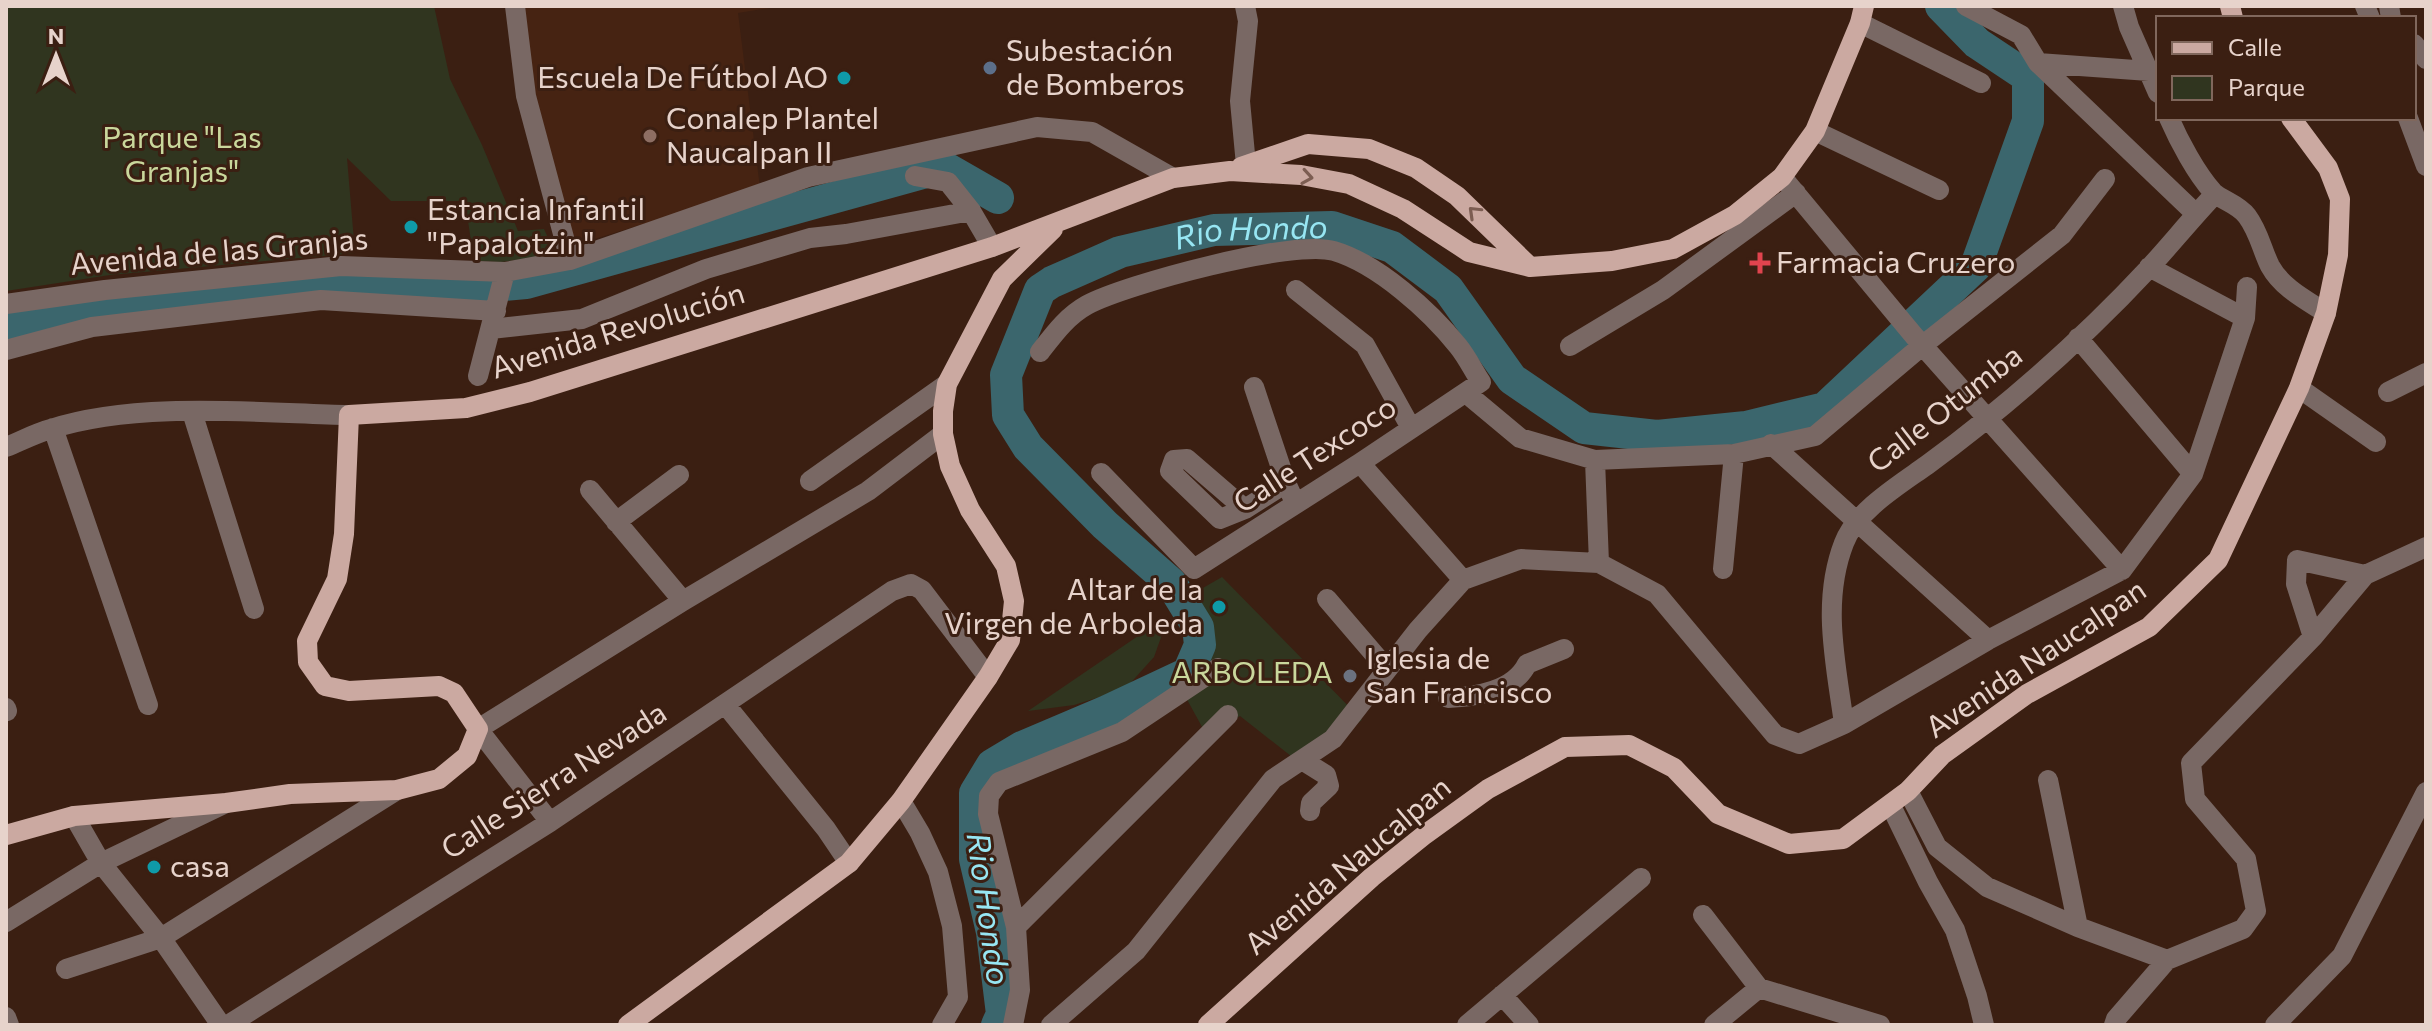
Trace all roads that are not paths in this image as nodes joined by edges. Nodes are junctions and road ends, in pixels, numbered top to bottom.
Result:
1 (515, 6) edge
2 (1245, 6) edge
3 (1966, 6) edge
4 (2123, 6) edge
5 (1862, 14) edge
6 (2038, 63) junction
7 (2149, 71) junction
8 (1981, 83) dead end
9 (2156, 88) edge
10 (2170, 120) edge
11 (2292, 120) edge
12 (2409, 120) edge
13 (1815, 131) junction
14 (2426, 166) edge
15 (1238, 168) junction
16 (915, 176) dead end
17 (1173, 178) junction
18 (2105, 179) dead end
19 (1789, 185) junction
20 (1939, 190) dead end
21 (2215, 194) junction
22 (971, 211) junction
23 (2196, 214) junction
24 (1059, 223) junction
25 (992, 247) junction
26 (570, 260) junction
27 (1530, 267) junction
28 (2149, 267) junction
29 (1002, 279) junction
30 (2247, 287) dead end
31 (105, 290) junction
32 (1296, 290) dead end
33 (499, 296) junction
34 (6, 304) edge
35 (2326, 313) junction
36 (2245, 318) junction
37 (92, 327) junction
38 (2078, 338) junction
39 (1919, 341) junction
40 (1570, 346) dead end
41 (6, 350) edge
42 (1040, 352) dead end
43 (2426, 373) edge
44 (478, 376) dead end
45 (947, 384) junction
46 (1254, 387) dead end
47 (1475, 387) junction
48 (2299, 388) junction
49 (2388, 392) dead end
50 (192, 412) junction
51 (349, 415) junction
52 (1989, 419) junction
53 (53, 428) junction
54 (1411, 428) junction
55 (943, 434) junction
56 (2376, 442) dead end
57 (1771, 444) junction
58 (6, 447) edge
59 (1734, 454) junction
60 (1595, 460) junction
61 (1360, 463) junction
62 (1101, 473) dead end
63 (2193, 474) junction
64 (679, 475) dead end
65 (810, 481) dead end
66 (1286, 483) junction
67 (590, 490) dead end
68 (1296, 503) junction
69 (1245, 509) junction
70 (616, 522) junction
71 (1857, 522) junction
72 (2426, 547) edge
73 (1599, 563) junction
74 (1723, 569) dead end
75 (2122, 570) junction
76 (2365, 575) junction
77 (1463, 580) junction
78 (1327, 599) dead end
79 (683, 601) junction
80 (254, 609) dead end
81 (2313, 637) junction
82 (1988, 640) junction
83 (1564, 649) dead end
84 (1218, 668) dead end
85 (1387, 669) junction
86 (988, 677) junction
87 (1448, 698) dead end
88 (725, 704) junction
89 (148, 705) dead end
90 (1228, 715) dead end
91 (1844, 724) junction
92 (478, 729) junction
93 (1302, 760) junction
94 (2048, 780) dead end
95 (397, 790) junction
96 (1908, 791) junction
97 (2426, 792) edge
98 (901, 801) junction
99 (226, 803) junction
100 (1891, 806) junction
101 (1310, 811) dead end
102 (74, 816) junction
103 (550, 822) junction
104 (6, 835) edge
105 (101, 863) junction
106 (849, 863) junction
107 (1641, 878) dead end
108 (1703, 915) dead end
109 (6, 922) edge
110 (1016, 927) junction
111 (2078, 927) junction
112 (161, 938) junction
113 (2167, 960) junction
114 (66, 969) dead end
115 (1759, 988) junction
116 (1502, 995) junction
117 (6, 1017) edge
118 (9, 1025) edge
119 (221, 1025) edge
120 (228, 1025) edge
121 (628, 1025) edge
122 (942, 1025) edge
123 (1013, 1025) edge
124 (1051, 1025) edge
125 (1208, 1025) edge
126 (1467, 1025) edge
127 (1529, 1025) edge
128 (1714, 1025) edge
129 (1880, 1025) edge
130 (1984, 1025) edge
131 (2114, 1025) edge
132 (2275, 1025) edge

1 - 26 street
2 - 15 street
3 - 6 street
4 - 7 street
5 - 8 street
5 - 13 main road
6 - 7 street
6 - 23 street
7 - 9 street
10 - 21 street
11 - 35 main road, Avenida Naucalpan
12 - 14 street
13 - 19 main road
13 - 20 street
15 - 17 main road, Avenida Revolución
15 -> 27 main road, Avenida Revolución
27 -> 15 main road, Avenida Revolución
16 - 22 street
17 - 24 main road, Avenida Revolución
17 - 26 street, Avenida de las Granjas
18 - 39 street
19 - 27 main road
19 - 39 street
19 - 40 street
21 - 23 street, Calle Otumba
21 - 35 street
22 - 25 street
22 - 33 street
23 - 28 street, Calle Otumba
24 - 25 main road, Avenida Revolución
24 - 29 main road
25 - 29 main road
25 - 51 main road, Avenida Revolución
26 - 33 street, Avenida de las Granjas
28 - 36 street
28 - 38 street, Calle Otumba
29 - 45 main road
30 - 36 street
31 - 33 street, Avenida de las Granjas
31 - 34 street, Avenida de las Granjas
31 - 37 street
32 - 54 street
33 - 37 street, Avenida de las Granjas
33 - 44 street
35 - 48 main road, Avenida Naucalpan
36 - 63 street
37 - 41 street, Avenida de las Granjas
38 - 52 street, Calle Otumba
38 - 63 street
39 - 52 street
39 - 57 street
42 - 47 street
43 - 49 street
45 - 55 main road
45 - 65 street
46 - 66 street
47 - 54 street, Calle Texcoco
47 - 60 street
48 - 56 street
48 - 96 main road, Avenida Naucalpan
50 - 51 street, Avenida Revolución
50 - 53 street, Avenida Revolución
50 - 80 street
51 - 92 main road
52 - 71 street, Calle Otumba
52 - 75 street
53 - 58 street, Avenida Revolución
53 - 89 street
54 - 61 street, Calle Texcoco
55 - 79 street
55 - 86 main road
57 - 59 street
57 - 71 street
59 - 60 street
59 - 74 street
60 - 73 street
61 - 68 street, Calle Texcoco
61 - 77 street
62 - 68 street, Calle Texcoco
63 - 75 street
64 - 70 street
66 - 68 street
66 - 69 street
67 - 70 street
69 - 69 street
70 - 79 street
71 - 82 street
71 - 91 street, Calle Otumba
72 - 76 street
73 - 77 street
73 - 91 street
75 - 82 street
76 - 81 street
76 - 81 street
77 - 85 street
78 - 85 street
79 - 92 street
81 - 113 street
82 - 91 street
83 - 87 street
84 - 110 street
85 - 93 street
86 - 88 street, Calle Sierra Nevada
86 - 98 main road
88 - 103 street, Calle Sierra Nevada
88 - 106 street
90 - 110 street
92 - 95 main road
92 - 103 street
93 - 101 street
93 - 124 street
94 - 111 street
95 - 99 main road
95 - 112 street
96 - 100 main road, Avenida Naucalpan
96 - 111 street
97 - 132 street
98 - 106 main road
98 - 122 street
99 - 102 main road
99 - 105 street
100 - 125 main road, Avenida Naucalpan
100 - 130 street
102 - 104 main road
102 - 105 street
103 - 120 street, Calle Sierra Nevada
105 - 109 street
105 - 112 street
106 - 121 main road
107 - 116 street
108 - 115 street
110 - 123 street
111 - 113 street
112 - 114 street
112 - 119 street
113 - 131 street
115 - 128 street
115 - 129 street
116 - 126 street
116 - 127 street
117 - 118 street

